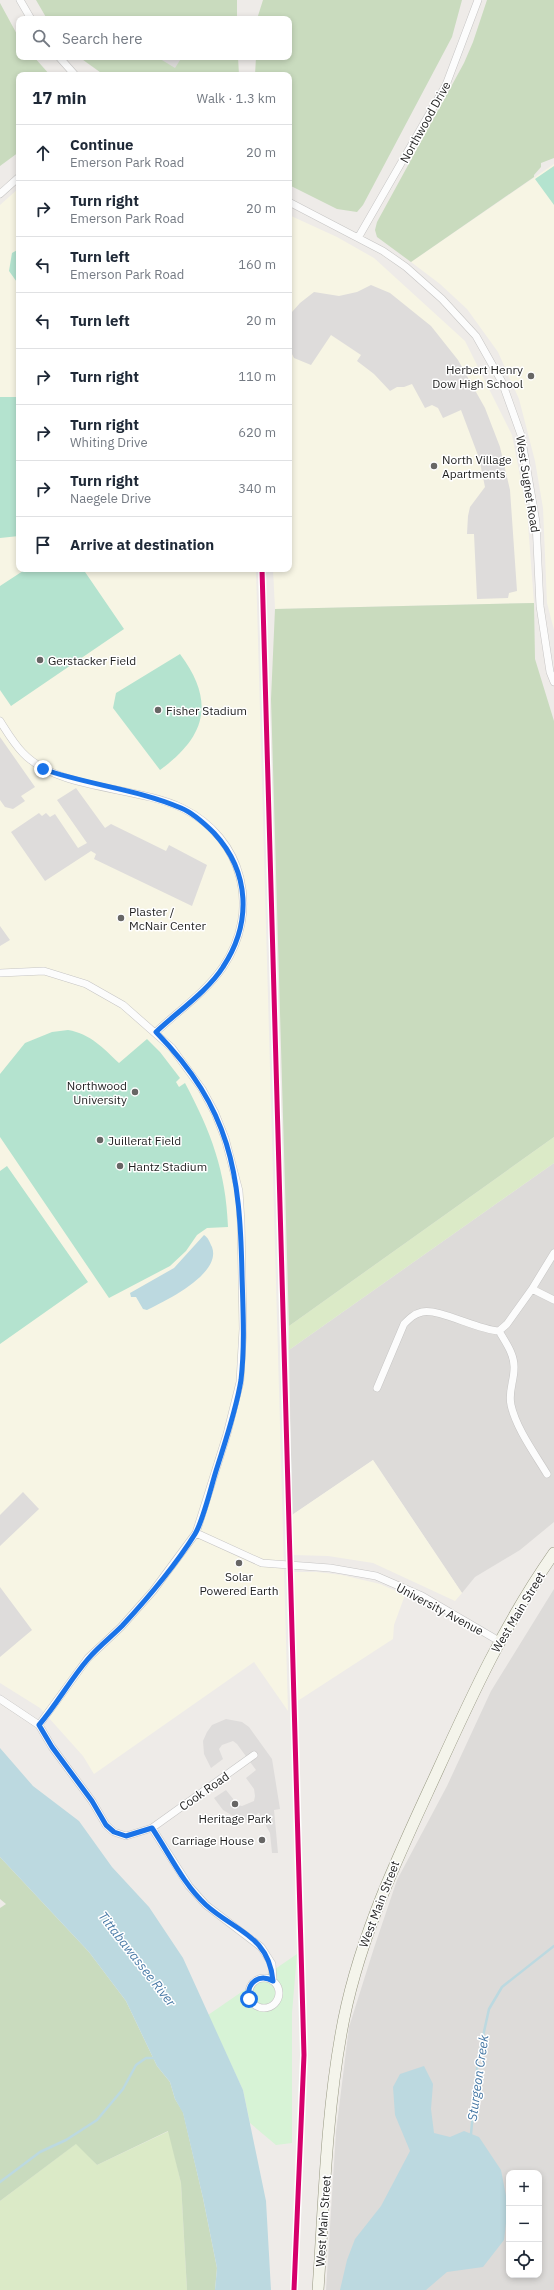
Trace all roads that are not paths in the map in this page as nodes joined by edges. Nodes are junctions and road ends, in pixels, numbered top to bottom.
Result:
1 (20, 0) edge
2 (478, 0) edge
3 (29, 16) edge
4 (62, 60) edge
5 (72, 72) edge
6 (16, 180) edge
7 (0, 194) edge
8 (292, 204) edge
9 (358, 238) junction
10 (554, 682) edge
11 (0, 721) edge
12 (0, 973) edge
13 (156, 1032) junction
14 (554, 1253) edge
15 (532, 1289) junction
16 (554, 1300) edge
17 (499, 1332) junction
18 (377, 1388) dead end
19 (547, 1474) dead end
20 (196, 1533) junction
21 (554, 1553) edge
22 (500, 1641) junction
23 (0, 1699) edge
24 (39, 1725) junction
25 (254, 1755) dead end
26 (152, 1828) junction
27 (273, 1981) junction
28 (318, 2290) edge

1 - 3 street
2 - 9 street, Northwood Drive
4 - 5 street
6 - 7 street
8 - 9 street, West Sugnet Road
9 - 10 street, West Sugnet Road
11 - 13 street
12 - 13 street
13 - 20 street
14 - 15 street
15 - 16 street
15 - 17 street
17 - 18 street
17 - 19 street
20 - 22 street, University Avenue
20 - 24 street
21 - 22 street, West Main Street
22 - 28 street, West Main Street
23 - 24 street
24 - 26 street, Cook Road
25 - 26 street, Cook Road
26 - 27 street
27 - 27 street

